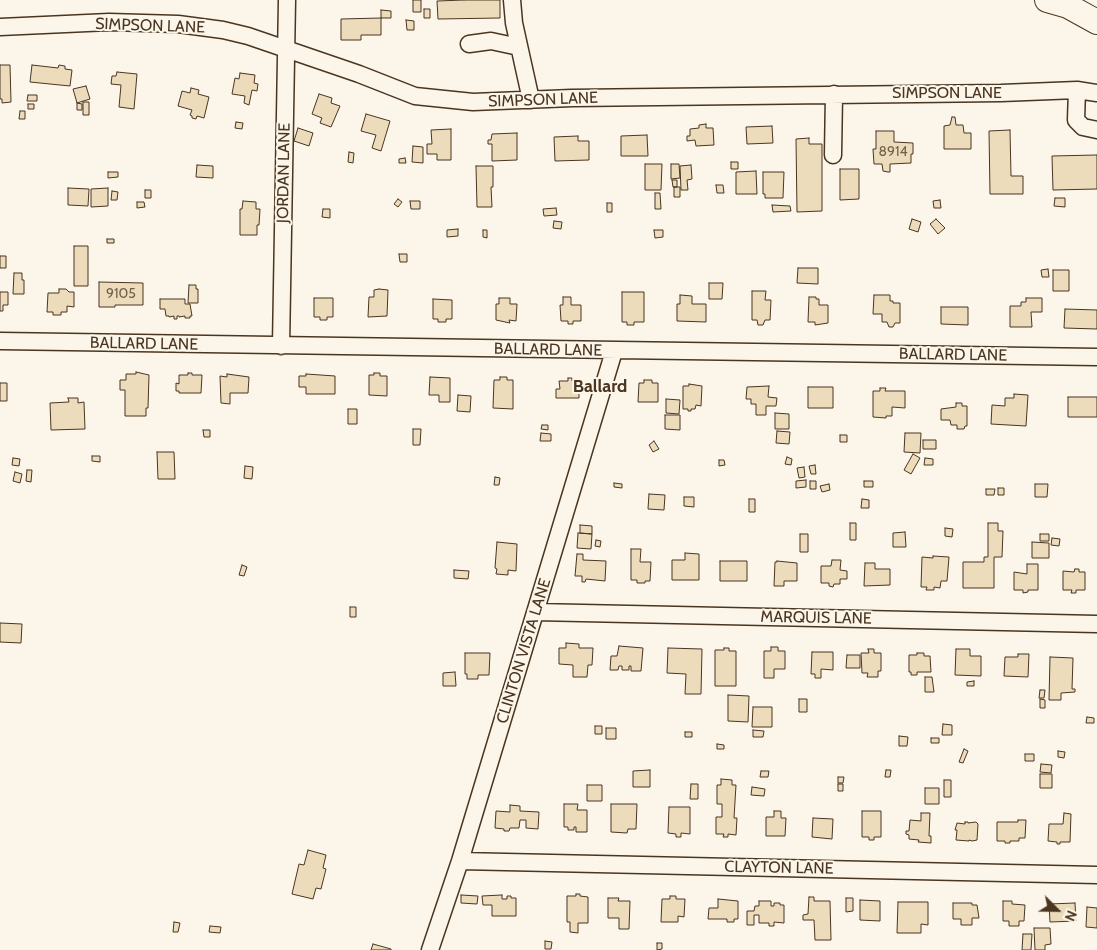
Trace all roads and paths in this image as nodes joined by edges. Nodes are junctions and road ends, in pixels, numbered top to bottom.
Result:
1 (287, 0) edge
2 (512, 0) edge
3 (1047, 0) edge
4 (1097, 22) edge
5 (0, 27) edge
6 (469, 44) dead end
7 (519, 47) junction
8 (286, 50) junction
9 (1077, 90) junction
10 (1097, 93) edge
11 (834, 94) junction
12 (531, 100) junction
13 (1097, 130) edge
14 (833, 155) dead end
15 (0, 341) edge
16 (281, 346) junction
17 (614, 351) junction
18 (1097, 357) edge
19 (535, 612) junction
20 (1097, 624) edge
21 (460, 861) junction
22 (1097, 875) edge
23 (430, 950) edge

1 - 8 street, JORDAN LANE
2 - 7 street
3 - 4 highway
5 - 8 street, SIMPSON LANE
6 - 7 street
7 - 12 street
8 - 12 street, SIMPSON LANE
8 - 16 street, JORDAN LANE
9 - 10 street, SIMPSON LANE
9 - 11 street, SIMPSON LANE
9 - 13 street
11 - 12 street, SIMPSON LANE
11 - 14 street
15 - 16 street, BALLARD LANE
16 - 17 street, BALLARD LANE
17 - 18 street, BALLARD LANE
17 - 19 street, CLINTON VISTA LANE
19 - 20 street, MARQUIS LANE
19 - 21 street, CLINTON VISTA LANE
21 - 22 street, CLAYTON LANE
21 - 23 street, CLINTON VISTA LANE

